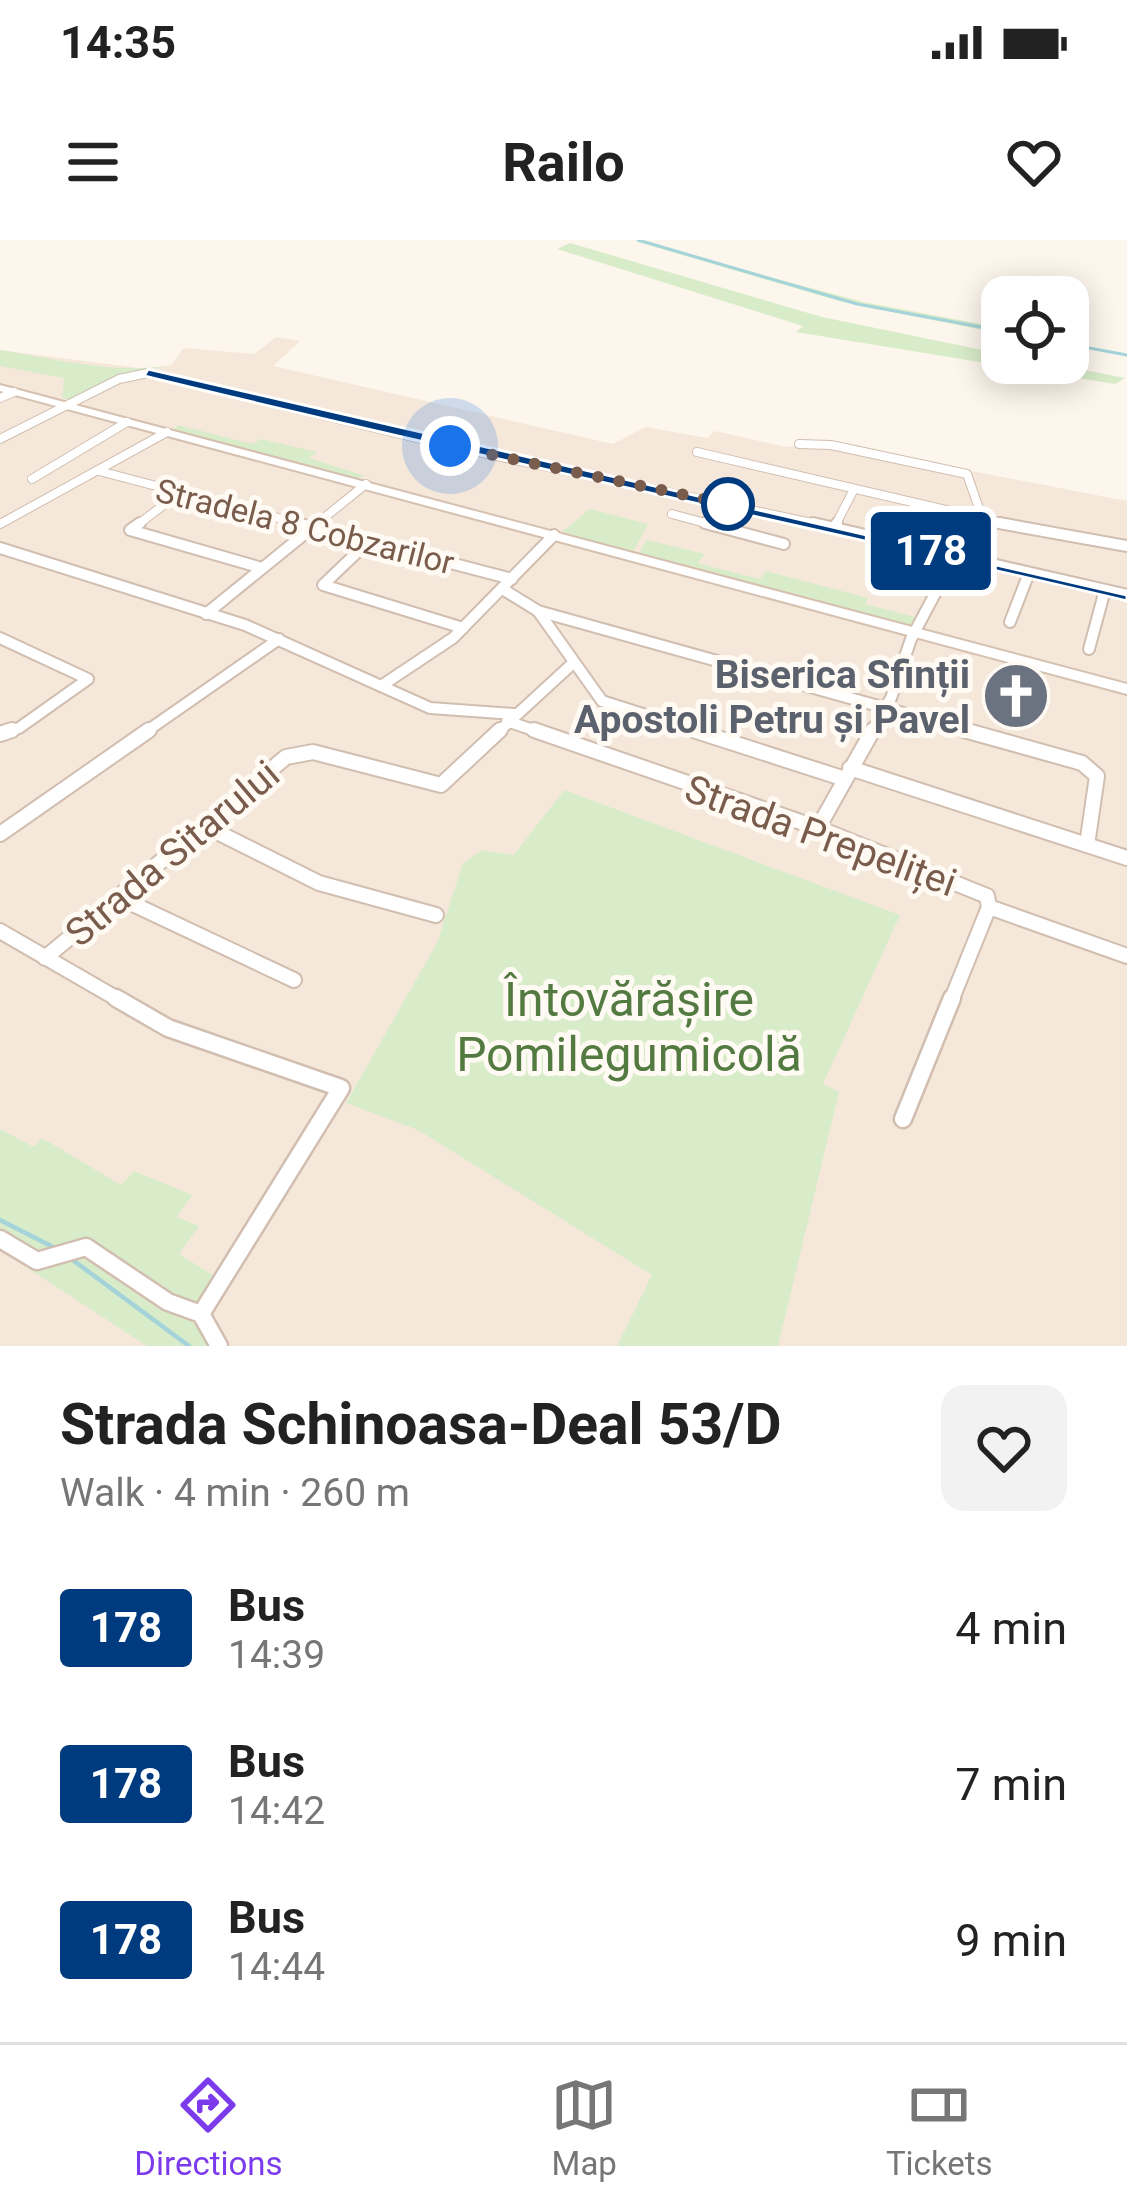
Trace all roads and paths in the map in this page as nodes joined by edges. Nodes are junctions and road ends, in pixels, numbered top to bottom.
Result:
1 (0, 388) edge
2 (14, 392) junction
3 (0, 398) edge
4 (68, 405) junction
5 (127, 422) junction
6 (167, 432) junction
7 (0, 439) edge
8 (799, 444) dead end
9 (697, 452) dead end
10 (99, 471) junction
11 (32, 479) dead end
12 (366, 484) junction
13 (854, 491) junction
14 (178, 494) junction
15 (696, 497) junction
16 (983, 520) junction
17 (0, 524) edge
18 (311, 526) junction
19 (834, 528) junction
20 (554, 535) junction
21 (369, 541) junction
22 (784, 544) dead end
23 (1127, 546) edge
24 (0, 548) edge
25 (955, 556) junction
26 (262, 568) junction
27 (1029, 573) junction
28 (512, 579) junction
29 (504, 590) junction
30 (1105, 590) junction
31 (1127, 596) edge
32 (538, 611) junction
33 (206, 614) junction
34 (1010, 622) dead end
35 (463, 628) junction
36 (915, 633) junction
37 (0, 638) edge
38 (279, 639) junction
39 (293, 646) junction
40 (1089, 649) dead end
41 (262, 651) junction
42 (572, 664) junction
43 (381, 686) junction
44 (1127, 689) edge
45 (884, 707) junction
46 (511, 718) junction
47 (0, 734) edge
48 (847, 774) junction
49 (203, 825) junction
50 (818, 828) junction
51 (0, 834) edge
52 (1087, 845) junction
53 (1127, 858) edge
54 (118, 897) junction
55 (989, 907) junction
56 (436, 915) dead end
57 (0, 931) edge
58 (1127, 956) edge
59 (45, 958) junction
60 (294, 980) dead end
61 (903, 1119) dead end
62 (0, 1239) edge
63 (201, 1314) junction
64 (219, 1346) edge

1 - 2 street
2 - 3 street
2 - 4 street
4 - 5 street
4 - 7 street
4 - 15 street
5 - 6 street
5 - 11 street
6 - 10 street
6 - 12 street
8 - 16 street
9 - 13 street
10 - 14 street, Stradela 8 Cobzarilor
10 - 17 street
12 - 18 street
12 - 20 street
13 - 16 street
13 - 19 street
14 - 18 street, Stradela 8 Cobzarilor
14 - 26 street
15 - 19 street
15 - 22 street
16 - 23 street
18 - 21 street, Stradela 8 Cobzarilor
18 - 26 street
19 - 25 street
20 - 28 street
20 - 36 street
21 - 28 street, Stradela 8 Cobzarilor
21 - 35 street
24 - 33 street, Strada Prepeliței
25 - 27 street
25 - 36 street
26 - 33 street
27 - 30 street
27 - 34 street
28 - 29 street
29 - 32 street
29 - 35 street
30 - 31 street
30 - 40 street
32 - 42 street
32 - 45 street
33 - 38 street, Strada Prepeliței
35 - 43 street
36 - 44 street
36 - 45 street
37 - 47 street
38 - 39 street, Strada Prepeliței
38 - 41 street
39 - 41 street
39 - 43 street, Strada Prepeliței
41 - 51 street
42 - 46 street
42 - 48 street
43 - 46 street, Strada Prepeliței
45 - 48 street
45 - 52 street
46 - 49 street, Strada Sitarului
46 - 50 street, Strada Prepeliței
48 - 50 street
48 - 52 street
49 - 54 street, Strada Sitarului
49 - 56 street
50 - 55 street, Strada Prepeliței
52 - 53 street
54 - 59 street, Strada Sitarului
54 - 60 street
55 - 58 street, Strada Prepeliței
55 - 61 street
57 - 59 street
59 - 63 street
62 - 63 street
63 - 64 street

